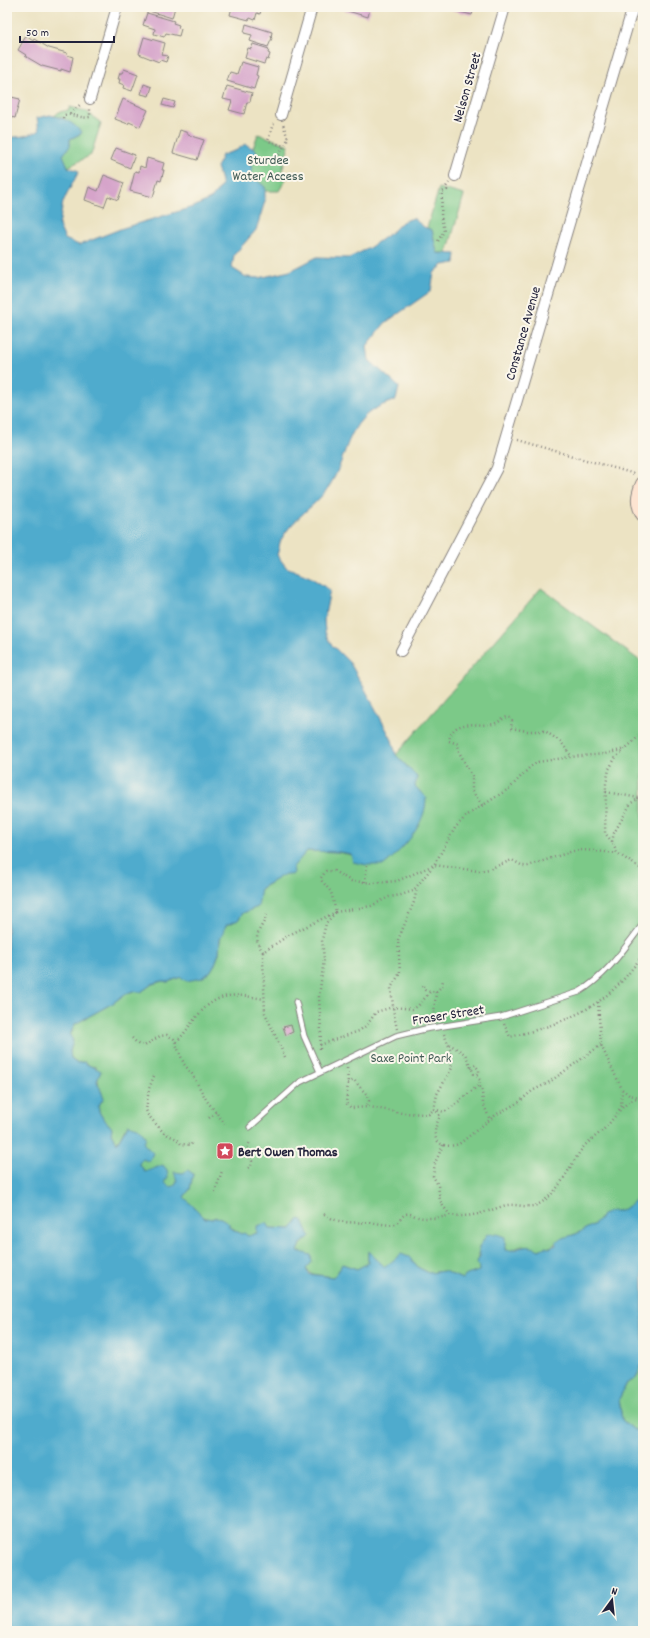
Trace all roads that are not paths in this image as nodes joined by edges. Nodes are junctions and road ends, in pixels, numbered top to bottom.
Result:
1 (117, 7) edge
2 (312, 7) edge
3 (504, 7) edge
4 (632, 7) edge
5 (90, 99) dead end
6 (281, 115) road end
7 (455, 176) dead end
8 (639, 479) edge
9 (643, 514) edge
10 (401, 651) dead end
11 (643, 924) edge
12 (296, 1002) dead end
13 (320, 1072) junction
14 (250, 1127) dead end

1 - 5 street
2 - 6 street
3 - 7 street, Nelson Street
4 - 10 street, Constance Avenue
8 - 9 street
11 - 13 lane, Fraser Street
12 - 13 lane
13 - 14 lane, Fraser Street

